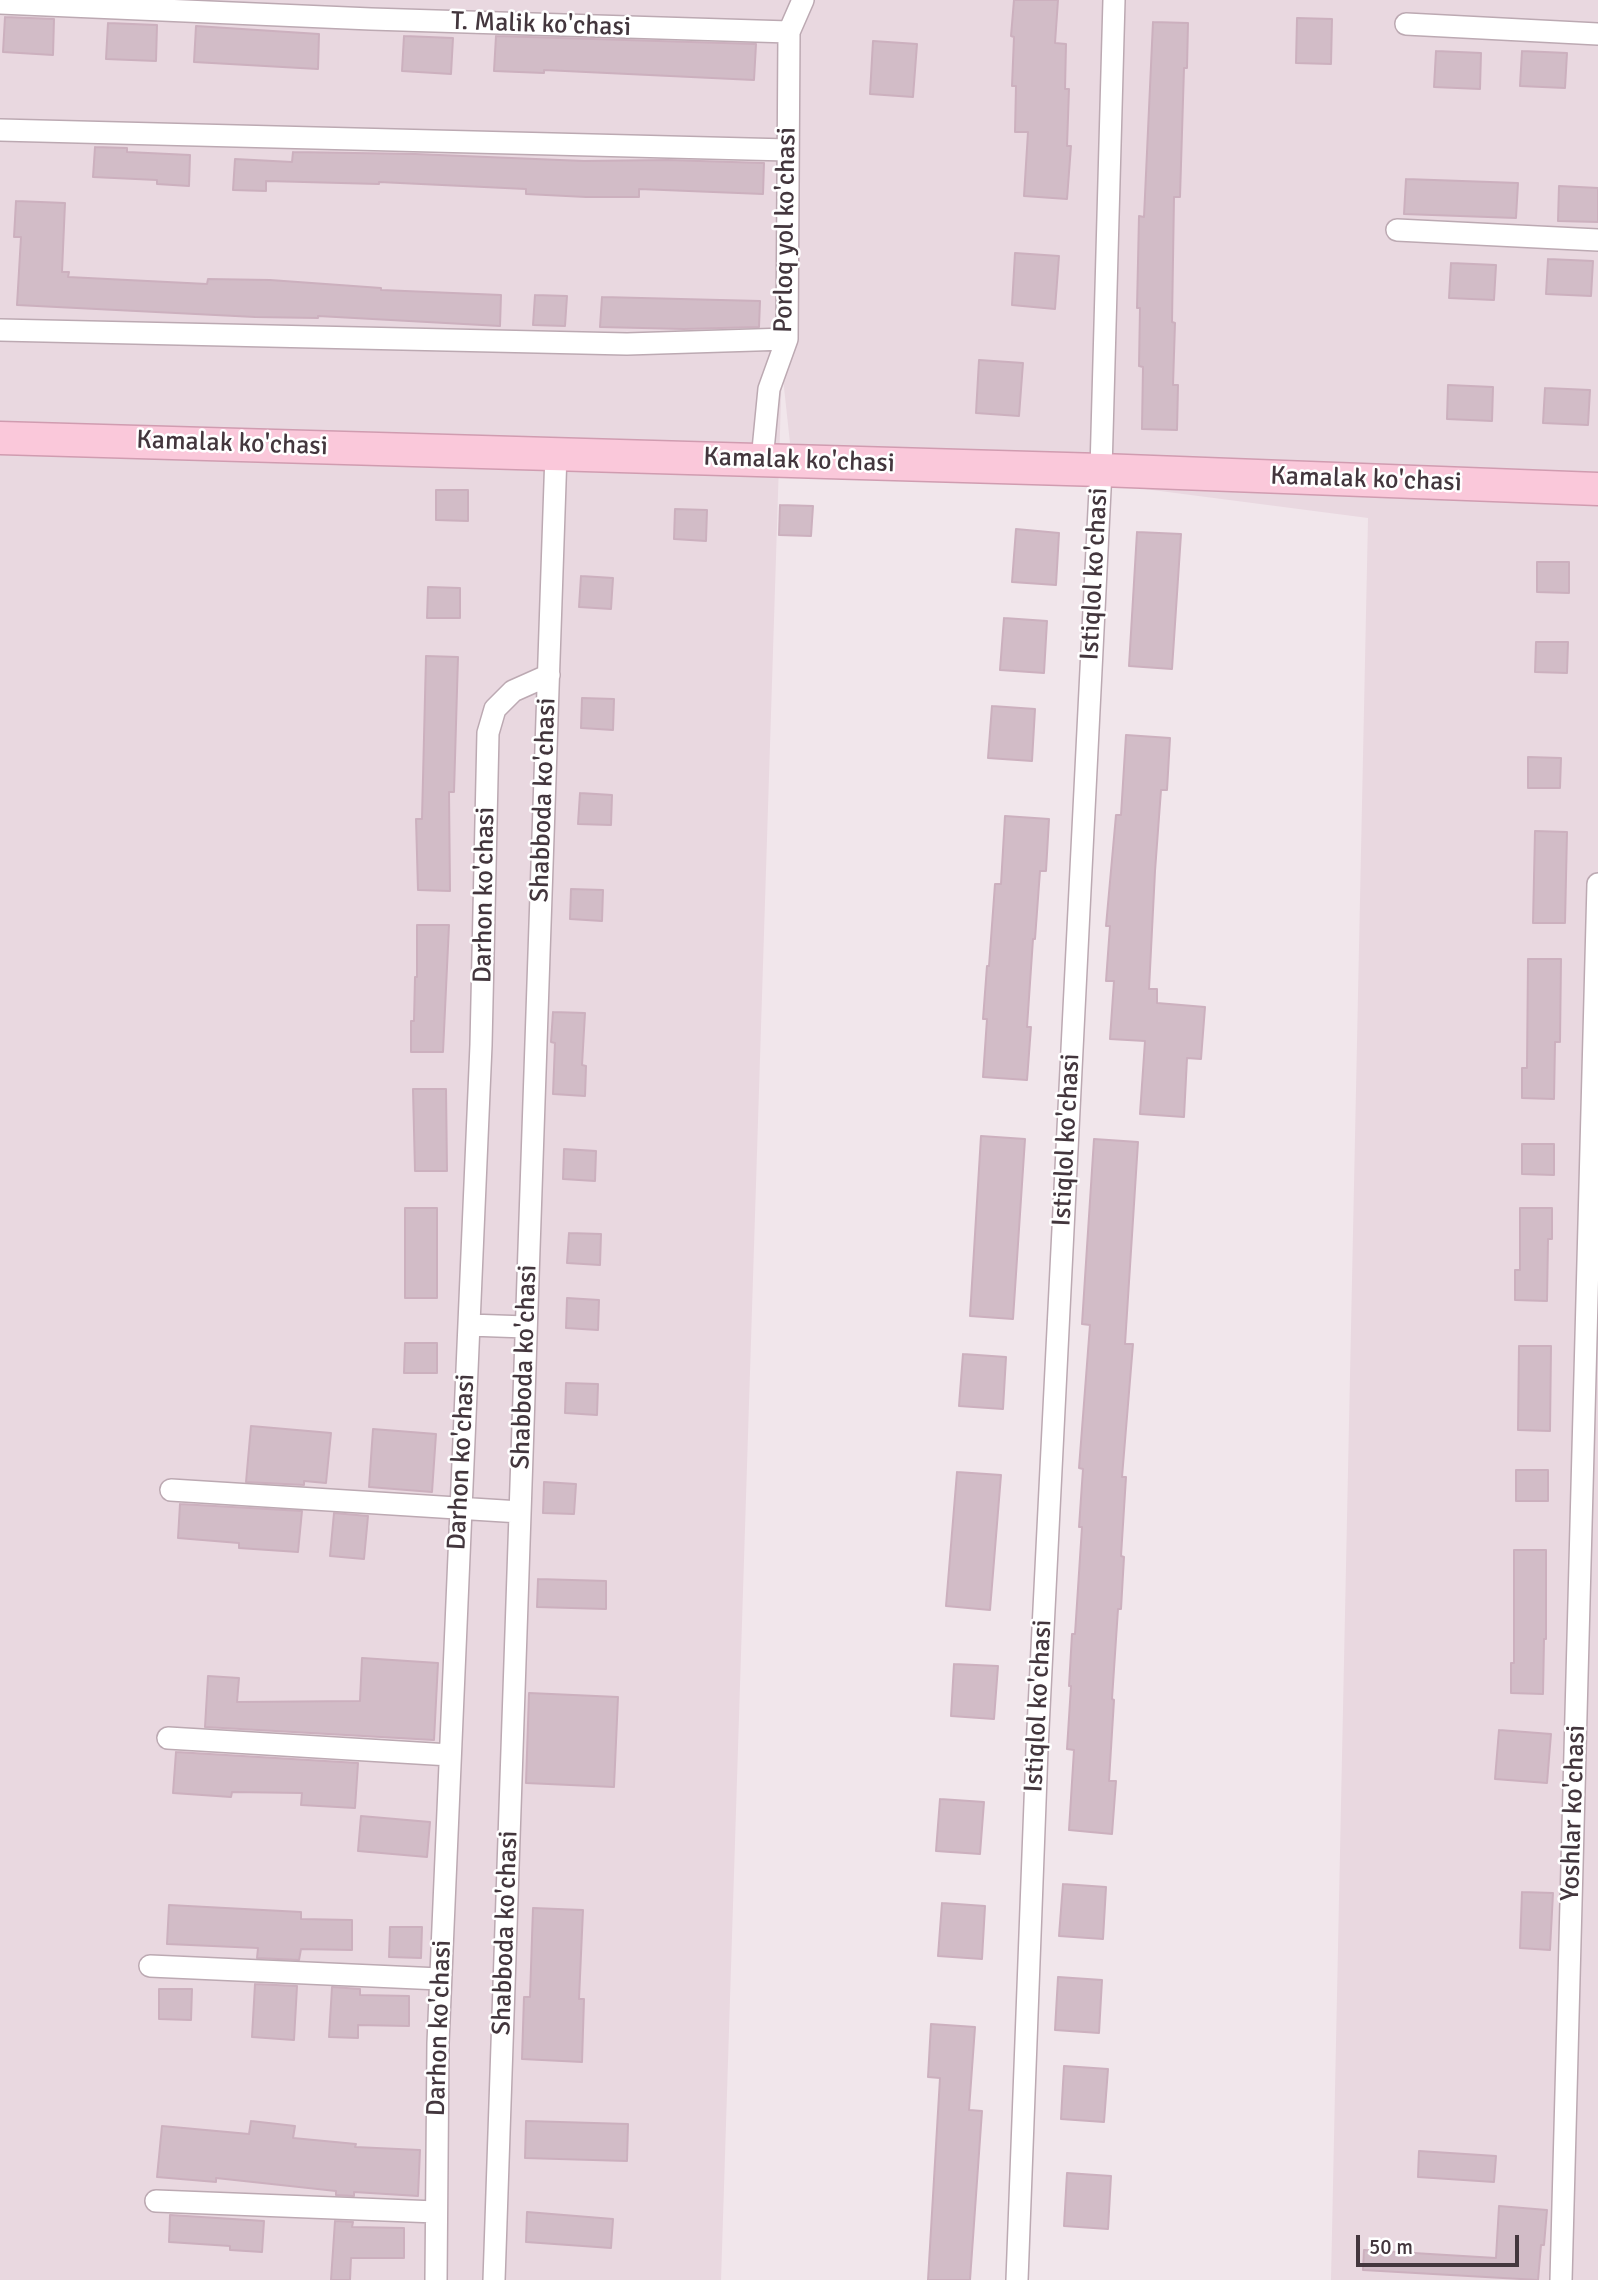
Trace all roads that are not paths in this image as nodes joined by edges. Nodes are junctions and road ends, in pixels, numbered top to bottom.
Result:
1 (803, 0) edge
2 (1114, 0) edge
3 (0, 3) edge
4 (1406, 24) dead end
5 (789, 32) junction
6 (1598, 34) edge
7 (0, 130) edge
8 (788, 150) junction
9 (1397, 230) dead end
10 (1598, 240) edge
11 (0, 330) edge
12 (787, 340) junction
13 (0, 438) edge
14 (556, 453) junction
15 (762, 460) junction
16 (1101, 470) junction
17 (1598, 489) edge
18 (549, 675) junction
19 (1598, 884) edge
20 (469, 1325) junction
21 (526, 1327) junction
22 (171, 1490) dead end
23 (460, 1509) junction
24 (520, 1512) junction
25 (168, 1738) dead end
26 (450, 1755) junction
27 (150, 1966) dead end
28 (440, 1979) junction
29 (156, 2201) dead end
30 (436, 2212) junction
31 (436, 2280) edge
32 (494, 2280) edge
33 (1017, 2280) edge
34 (1561, 2280) edge

1 - 5 street, Porloq yol ko'chasi
2 - 16 street, Istiqlol ko'chasi
3 - 5 street, T. Malik ko'chasi
4 - 6 street
5 - 8 street, Porloq yol ko'chasi
7 - 8 street
8 - 12 street, Porloq yol ko'chasi
9 - 10 street
11 - 12 street
12 - 15 street, Porloq yol ko'chasi
13 - 14 main road, Kamalak ko'chasi
14 - 15 main road, Kamalak ko'chasi
14 - 18 street, Shabboda ko'chasi
15 - 16 main road, Kamalak ko'chasi
16 - 17 main road, Kamalak ko'chasi
16 - 33 street, Istiqlol ko'chasi
18 - 20 street, Darhon ko'chasi
18 - 21 street, Shabboda ko'chasi
19 - 34 street, Yoshlar ko'chasi
20 - 21 street
20 - 23 street, Darhon ko'chasi
21 - 24 street, Shabboda ko'chasi
22 - 23 street
23 - 24 street
23 - 26 street, Darhon ko'chasi
24 - 32 street, Shabboda ko'chasi
25 - 26 street
26 - 28 street, Darhon ko'chasi
27 - 28 street
28 - 30 street, Darhon ko'chasi
29 - 30 street
30 - 31 street, Darhon ko'chasi

